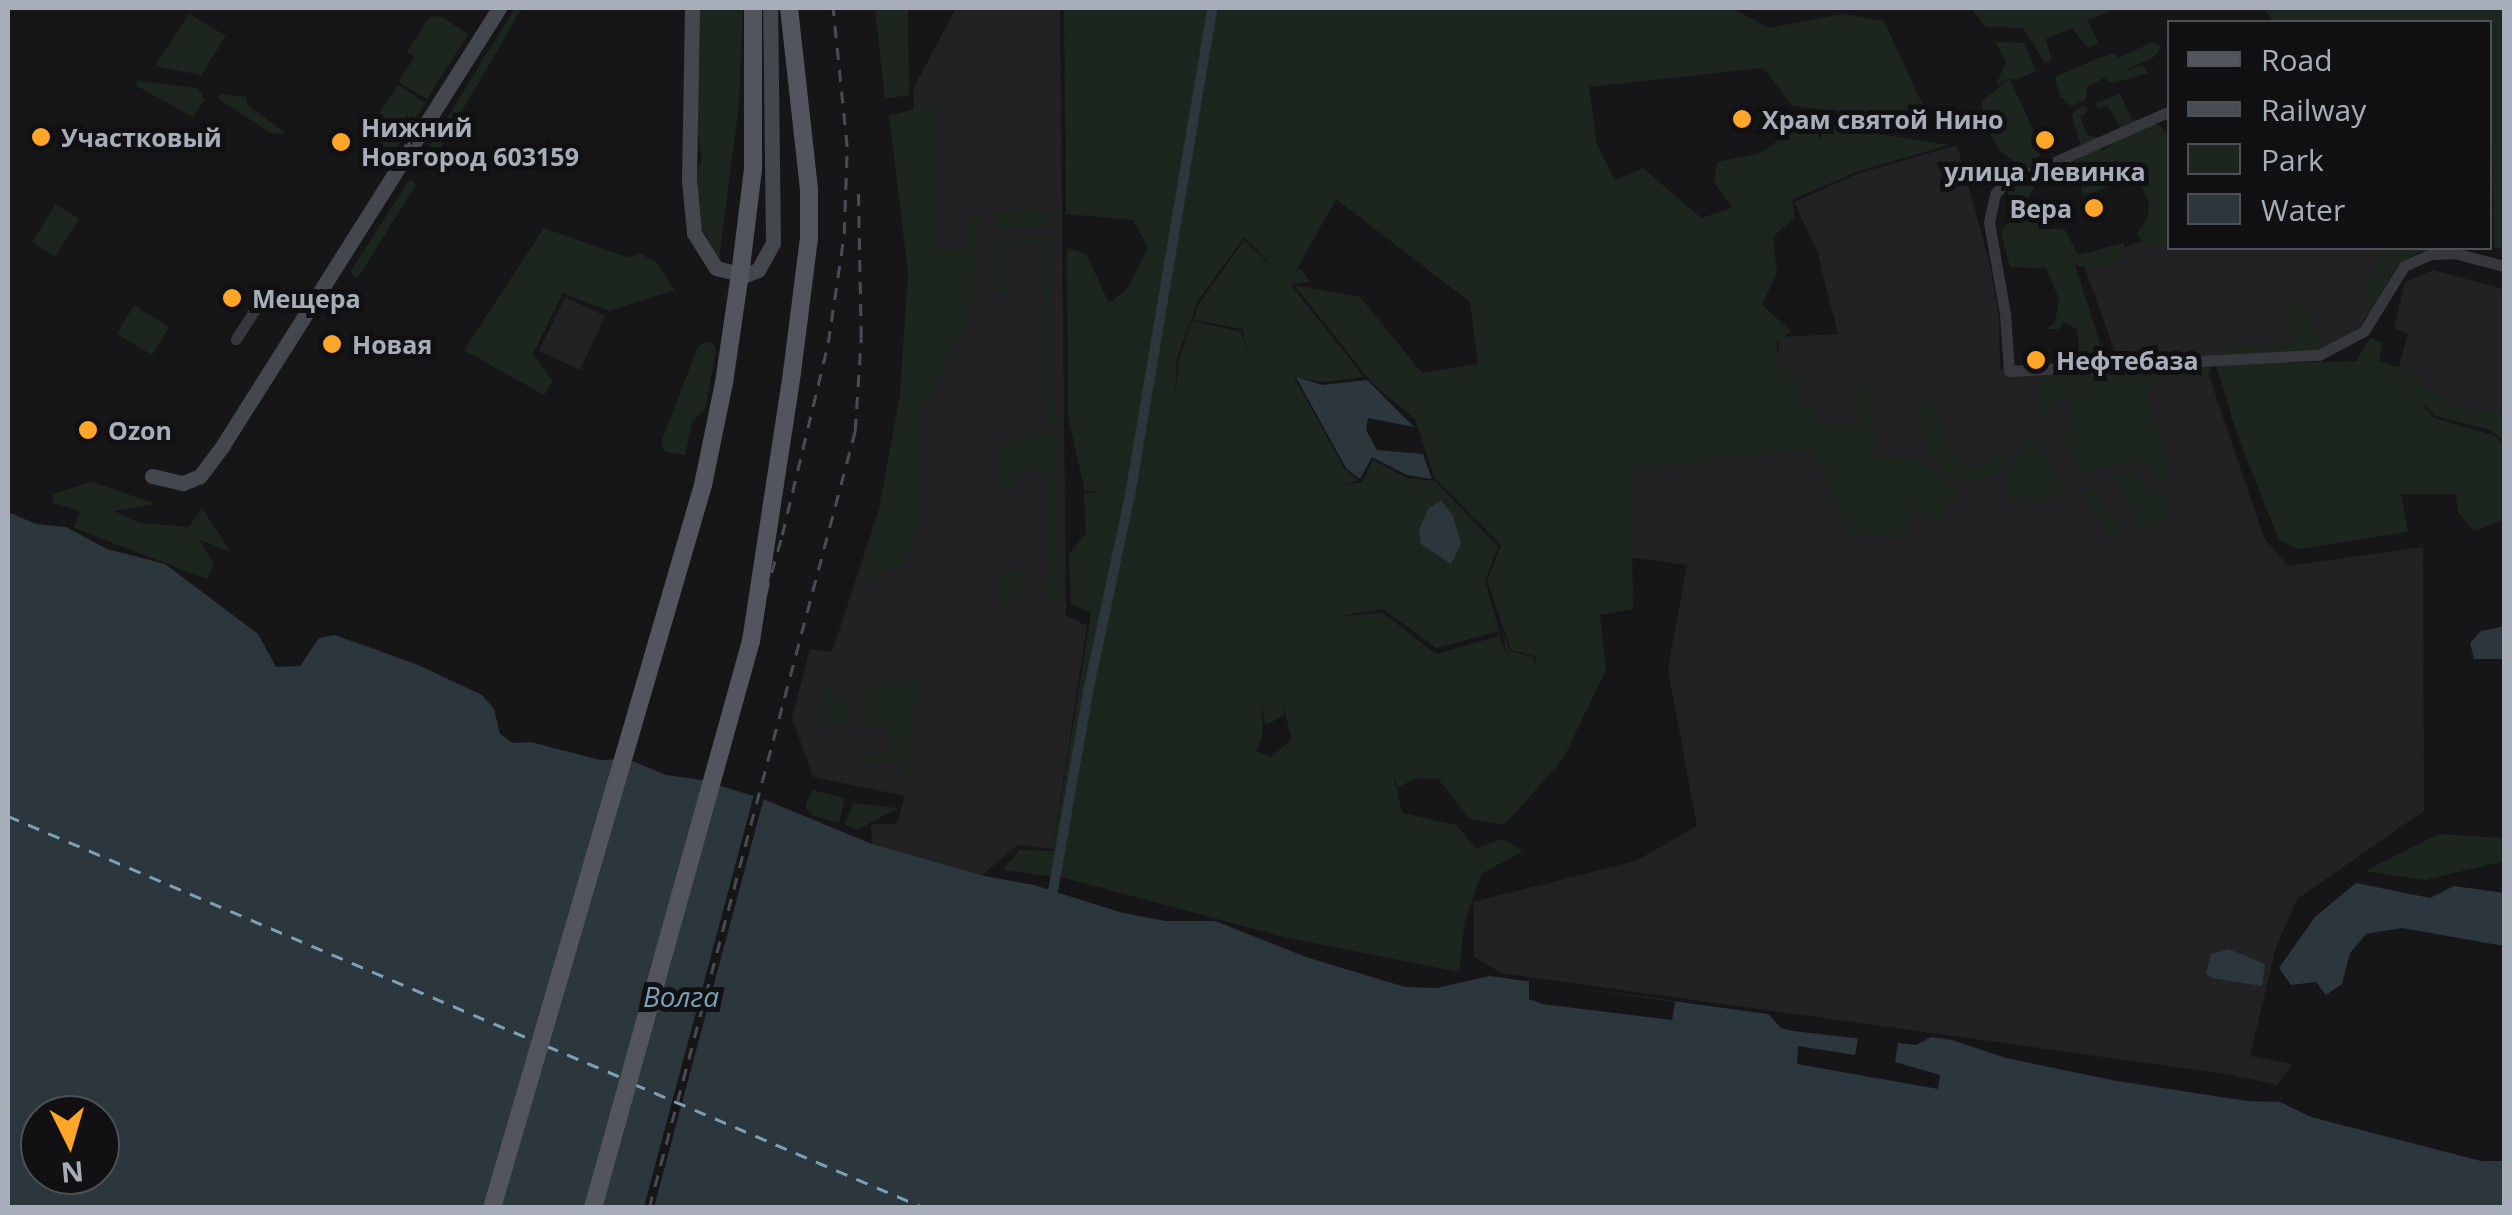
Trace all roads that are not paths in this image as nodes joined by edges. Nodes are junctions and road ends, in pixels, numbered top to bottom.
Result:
1 (498, 8) edge
2 (692, 8) edge
3 (753, 8) edge
4 (770, 8) edge
5 (789, 8) edge
6 (2167, 113) edge
7 (2504, 266) edge
8 (264, 295) dead end
9 (236, 339) dead end
10 (152, 476) dead end
11 (492, 1208) edge
12 (593, 1208) edge

1 - 10 street
2 - 4 street
3 - 11 main road, bridge
5 - 12 main road, bridge
6 - 7 street
8 - 9 street

